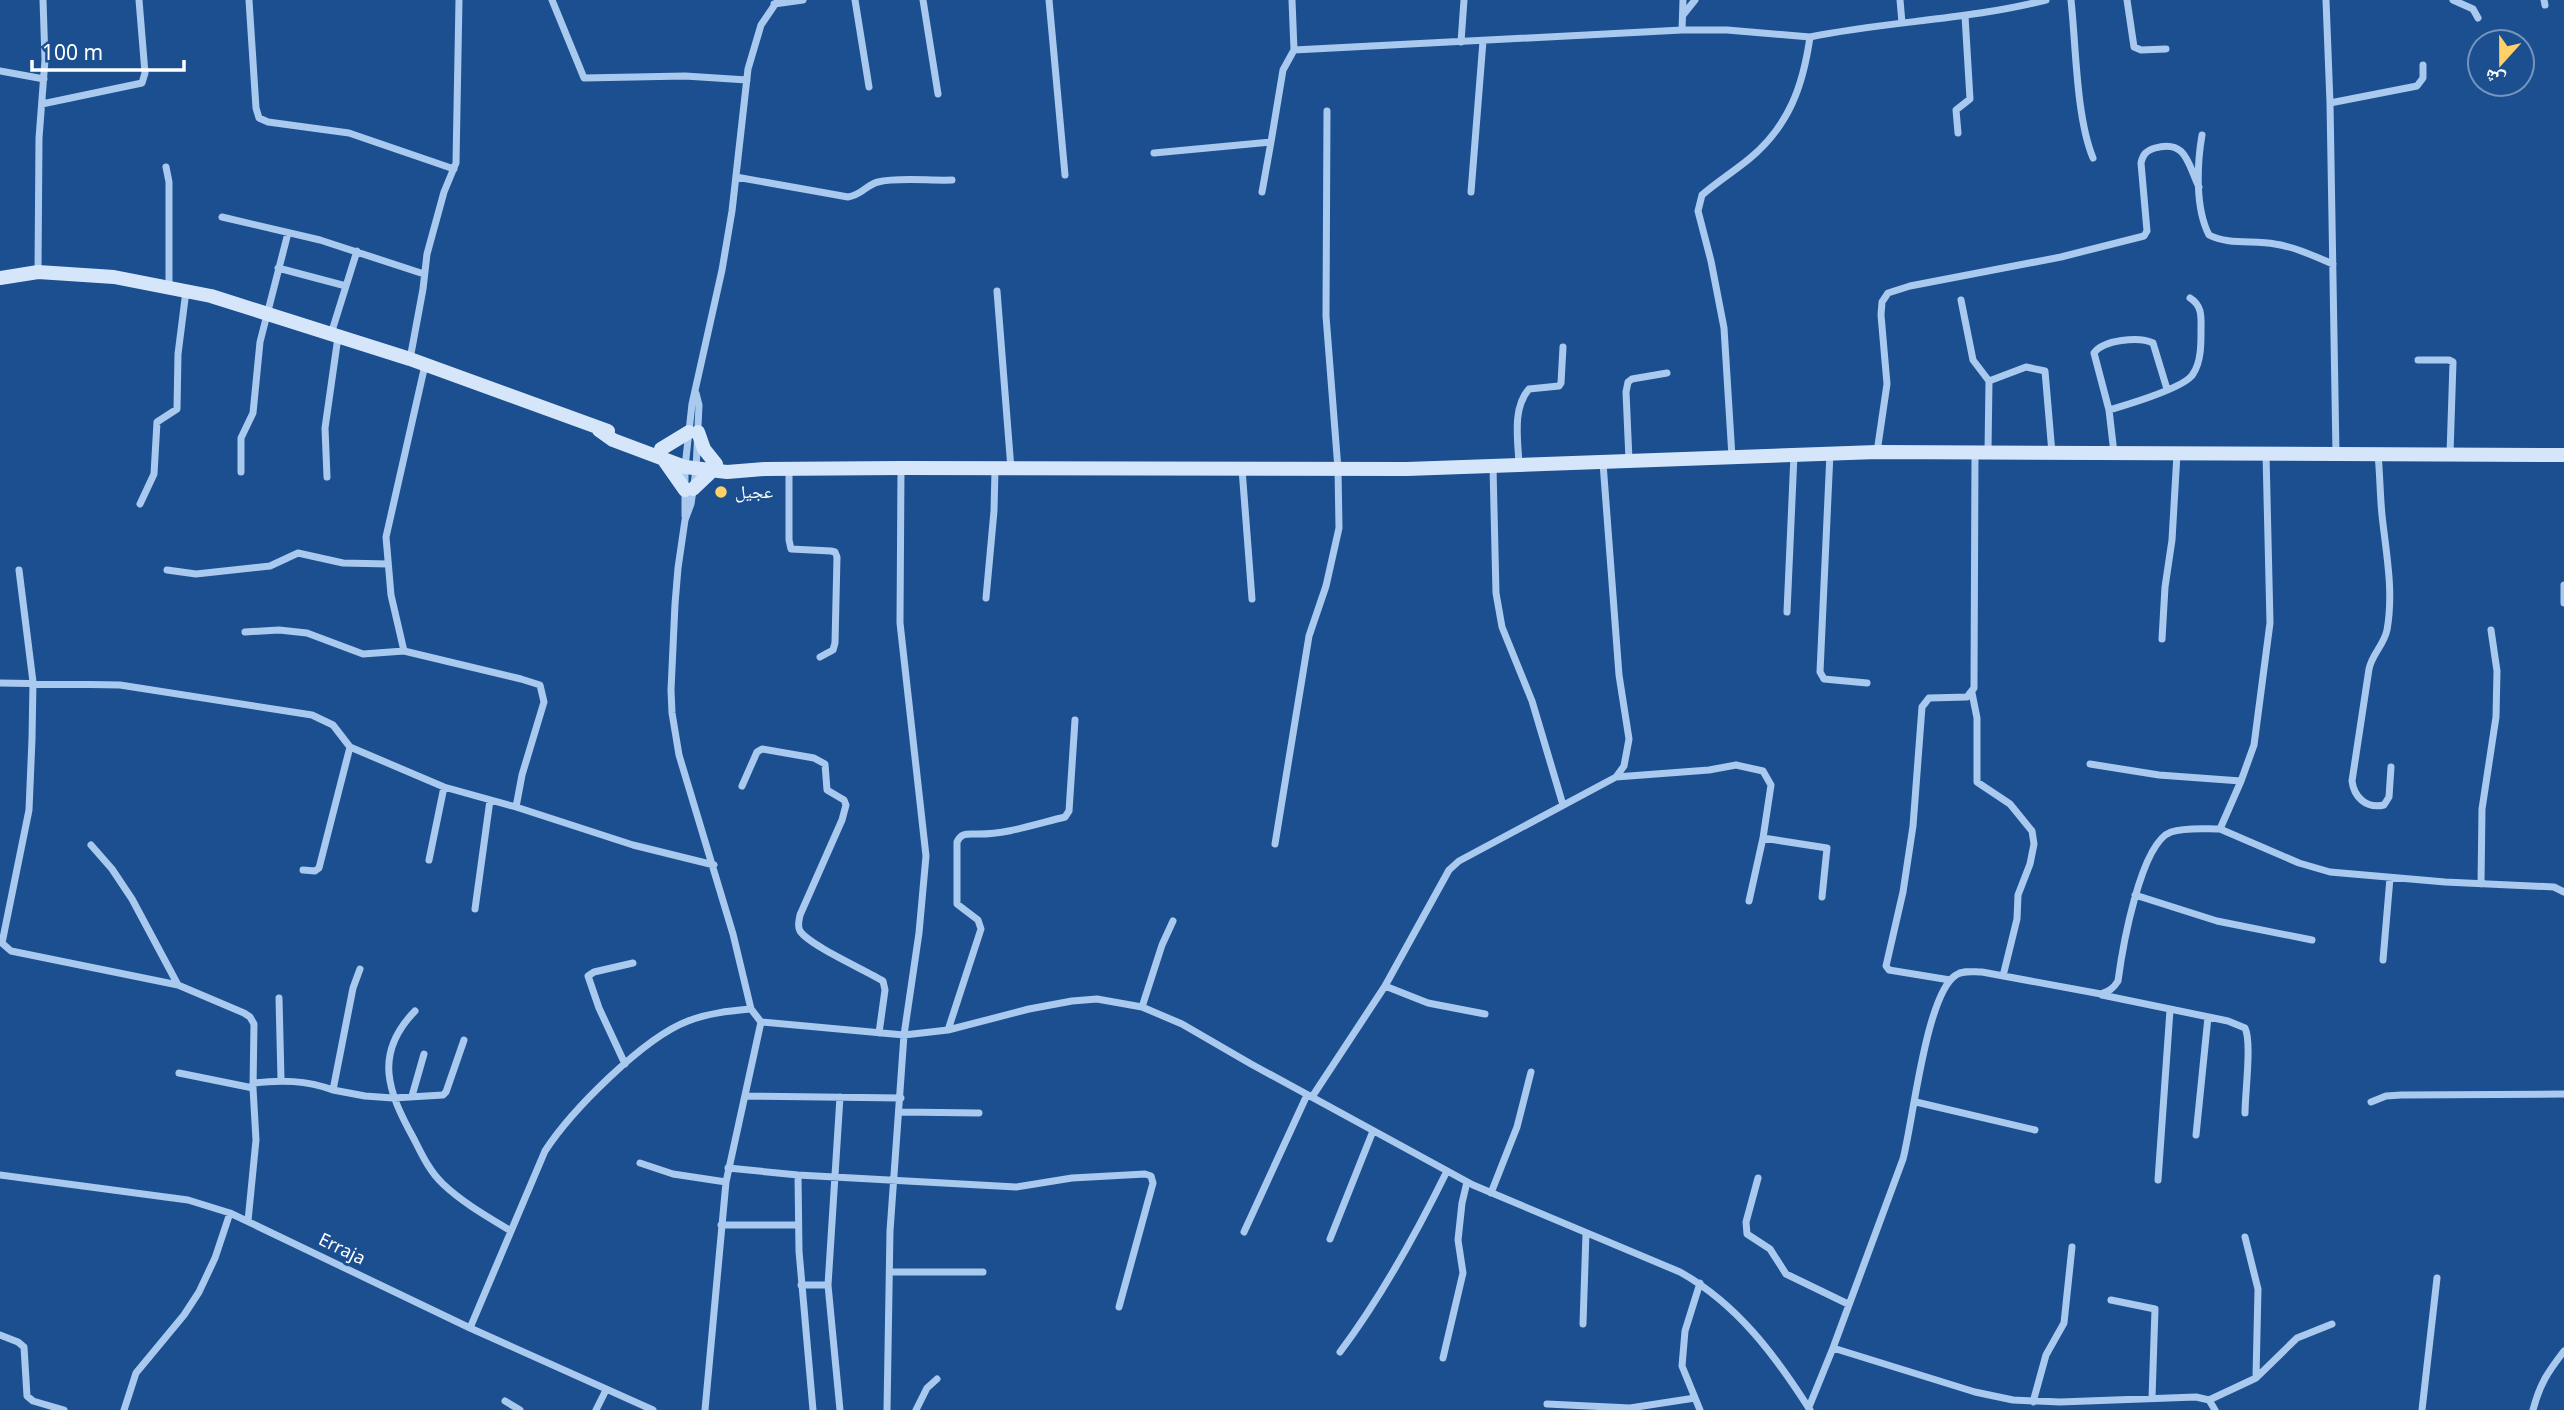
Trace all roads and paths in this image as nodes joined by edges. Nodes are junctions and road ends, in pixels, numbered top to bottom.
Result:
1 (43, 0) edge
2 (139, 0) edge
3 (249, 0) edge
4 (459, 0) edge
5 (552, 0) edge
6 (803, 0) edge
7 (855, 0) edge
8 (923, 0) edge
9 (1049, 0) edge
10 (1292, 0) edge
11 (1464, 0) edge
12 (1683, 0) edge
13 (1695, 0) edge
14 (1900, 0) edge
15 (2046, 0) edge
16 (2071, 0) edge
17 (2127, 0) edge
18 (2326, 0) edge
19 (2453, 0) edge
20 (776, 2) edge
21 (1683, 15) junction
22 (1965, 16) junction
23 (2478, 18) dead end
24 (1902, 23) junction
25 (1682, 30) junction
26 (1810, 37) junction
27 (1483, 41) junction
28 (1461, 42) junction
29 (2166, 49) dead end
30 (1294, 50) junction
31 (2423, 65) dead end
32 (0, 71) edge
33 (44, 79) junction
34 (747, 80) junction
35 (869, 87) dead end
36 (938, 94) dead end
37 (2330, 103) junction
38 (42, 104) junction
39 (1327, 111) dead end
40 (1958, 134) dead end
41 (2202, 135) dead end
42 (1271, 142) junction
43 (1154, 153) dead end
44 (2093, 158) dead end
45 (166, 167) dead end
46 (454, 169) junction
47 (1065, 175) dead end
48 (736, 177) junction
49 (952, 180) dead end
50 (2199, 187) junction
51 (1262, 192) dead end
52 (1471, 192) dead end
53 (222, 217) dead end
54 (288, 233) junction
55 (358, 251) junction
56 (2333, 264) junction
57 (278, 268) junction
58 (38, 272) junction
59 (424, 274) junction
60 (0, 278) edge
61 (169, 286) junction
62 (346, 286) junction
63 (186, 290) junction
64 (997, 291) dead end
65 (2190, 298) dead end
66 (1961, 300) dead end
67 (267, 314) junction
68 (335, 335) junction
69 (1563, 347) dead end
70 (410, 359) junction
71 (2418, 360) dead end
72 (425, 364) junction
73 (1667, 373) dead end
74 (1990, 381) junction
75 (2167, 389) junction
76 (2109, 410) junction
77 (693, 432) junction
78 (1981, 451) junction
79 (1877, 452) junction
80 (1830, 453) junction
81 (2052, 453) junction
82 (2114, 453) junction
83 (2378, 453) junction
84 (662, 454) junction
85 (2176, 454) junction
86 (2266, 454) junction
87 (2336, 454) junction
88 (2450, 454) junction
89 (1794, 455) junction
90 (2564, 455) edge
91 (1732, 457) junction
92 (1629, 461) junction
93 (1603, 463) junction
94 (691, 464) junction
95 (1519, 465) junction
96 (1493, 467) junction
97 (714, 468) junction
98 (901, 468) junction
99 (789, 469) junction
100 (1242, 469) junction
101 (1338, 469) junction
102 (995, 470) junction
103 (1011, 470) junction
104 (241, 472) dead end
105 (327, 477) dead end
106 (689, 489) junction
107 (140, 505) dead end
108 (388, 564) junction
109 (19, 570) dead end
110 (167, 570) dead end
111 (2564, 585) edge
112 (986, 598) dead end
113 (1252, 599) dead end
114 (2564, 603) edge
115 (1787, 612) dead end
116 (2491, 630) dead end
117 (245, 632) dead end
118 (2162, 639) dead end
119 (404, 651) junction
120 (820, 657) dead end
121 (33, 682) junction
122 (0, 683) edge
123 (1867, 683) dead end
124 (1972, 693) junction
125 (1075, 720) dead end
126 (350, 747) junction
127 (2090, 764) dead end
128 (2391, 767) dead end
129 (1616, 777) junction
130 (2241, 781) junction
131 (742, 786) dead end
132 (444, 787) junction
133 (490, 800) junction
134 (1563, 804) junction
135 (516, 807) junction
136 (2220, 829) junction
137 (1763, 838) junction
138 (1275, 844) dead end
139 (91, 845) dead end
140 (429, 860) dead end
141 (714, 865) junction
142 (303, 870) dead end
143 (2390, 878) junction
144 (2481, 884) junction
145 (2564, 892) edge
146 (2136, 895) junction
147 (1822, 897) dead end
148 (1749, 901) dead end
149 (475, 909) dead end
150 (1173, 921) dead end
151 (2312, 940) dead end
152 (2383, 960) dead end
153 (633, 962) dead end
154 (360, 969) dead end
155 (2003, 976) junction
156 (1950, 980) junction
157 (178, 985) junction
158 (1385, 986) junction
159 (2101, 995) junction
160 (279, 998) dead end
161 (1142, 1007) junction
162 (751, 1009) junction
163 (2170, 1010) junction
164 (415, 1011) dead end
165 (1485, 1014) dead end
166 (2208, 1017) junction
167 (761, 1022) junction
168 (948, 1030) junction
169 (878, 1032) junction
170 (904, 1035) junction
171 (464, 1040) dead end
172 (424, 1054) dead end
173 (625, 1064) junction
174 (1531, 1072) dead end
175 (179, 1073) dead end
176 (281, 1079) junction
177 (253, 1086) junction
178 (334, 1090) junction
179 (2564, 1094) edge
180 (412, 1096) junction
181 (747, 1096) junction
182 (1310, 1096) junction
183 (840, 1097) junction
184 (393, 1098) junction
185 (901, 1098) junction
186 (1916, 1102) junction
187 (2371, 1102) dead end
188 (900, 1112) junction
189 (979, 1113) dead end
190 (2245, 1113) dead end
191 (2035, 1130) dead end
192 (1373, 1131) junction
193 (2196, 1135) dead end
194 (640, 1163) dead end
195 (728, 1168) junction
196 (1447, 1171) junction
197 (0, 1175) edge
198 (798, 1175) junction
199 (835, 1177) junction
200 (1758, 1178) dead end
201 (2158, 1180) dead end
202 (895, 1181) junction
203 (726, 1182) junction
204 (1467, 1182) junction
205 (1491, 1193) junction
206 (230, 1213) junction
207 (248, 1221) junction
208 (722, 1225) junction
209 (797, 1225) junction
210 (511, 1231) junction
211 (1244, 1232) dead end
212 (1586, 1233) junction
213 (2245, 1237) dead end
214 (1330, 1239) dead end
215 (2072, 1247) dead end
216 (890, 1272) junction
217 (984, 1272) dead end
218 (2437, 1278) dead end
219 (1700, 1283) junction
220 (801, 1285) junction
221 (828, 1285) junction
222 (2111, 1300) dead end
223 (1848, 1304) junction
224 (1119, 1307) dead end
225 (1583, 1324) dead end
226 (2332, 1324) dead end
227 (470, 1328) junction
228 (0, 1335) edge
229 (1833, 1348) junction
230 (2564, 1351) edge
231 (1340, 1352) dead end
232 (1443, 1358) dead end
233 (2256, 1378) junction
234 (937, 1379) dead end
235 (606, 1390) junction
236 (1695, 1398) junction
237 (2152, 1398) junction
238 (2085, 1400) junction
239 (2209, 1400) junction
240 (505, 1401) dead end
241 (2033, 1402) junction
242 (1548, 1404) dead end
243 (1809, 1409) edge
244 (64, 1410) edge
245 (124, 1410) edge
246 (520, 1410) edge
247 (596, 1410) edge
248 (653, 1410) edge
249 (705, 1410) edge
250 (813, 1410) edge
251 (840, 1410) edge
252 (887, 1410) edge
253 (916, 1410) edge
254 (1700, 1410) edge
255 (2087, 1410) edge
256 (2215, 1410) edge
257 (2422, 1410) edge
258 (2533, 1410) edge

1 - 33 street
2 - 38 street
3 - 46 street
4 - 46 street
5 - 34 street
6 - 20 street
7 - 35 street
8 - 36 street
9 - 47 street
10 - 30 street
11 - 28 street
12 - 21 street
13 - 21 street
14 - 24 street
15 - 22 street
16 - 44 street
17 - 29 street
18 - 37 street
19 - 23 street
20 - 34 street
21 - 25 street
22 - 24 street
22 - 40 street
24 - 26 street
25 - 26 street
25 - 27 street
26 - 91 street
27 - 28 street
27 - 52 street
28 - 30 street
30 - 42 street
31 - 37 street
32 - 33 street
33 - 38 street
34 - 48 street
37 - 56 street
38 - 58 street
39 - 101 street
41 - 50 street
42 - 43 street
42 - 51 street
45 - 61 street
46 - 59 street
48 - 49 street
48 - 77 street
50 - 56 street
50 - 79 street
53 - 54 street
54 - 55 street
54 - 57 street
55 - 59 street
55 - 62 street
56 - 87 street
57 - 62 street
57 - 67 street
58 - 60 main road
58 - 61 main road
59 - 70 street
61 - 63 main road
62 - 68 street
63 - 67 main road
63 - 107 street
64 - 103 street
65 - 75 street
66 - 74 street
67 - 68 main road
67 - 104 street
68 - 70 main road
68 - 105 street
69 - 95 street
70 - 72 main road
71 - 88 street
72 - 84 main road
72 - 108 street
73 - 92 street
74 - 78 street
74 - 81 street
75 - 76 street
75 - 76 street
76 - 82 street
77 - 84 main road
77 - 94 street
77 - 97 main road
78 - 79 main road
78 - 81 main road
78 - 124 street
79 - 80 main road
80 - 89 main road
80 - 123 street
81 - 82 main road
82 - 85 main road
83 - 87 main road
83 - 88 main road
83 - 128 street
84 - 94 main road
84 - 106 main road
85 - 86 main road
85 - 118 street
86 - 87 main road
86 - 130 street
88 - 90 main road
89 - 91 main road
89 - 115 street
91 - 92 main road
92 - 93 main road
93 - 95 main road
93 - 129 street
94 - 97 main road
94 - 106 street
95 - 96 main road
96 - 101 main road
96 - 134 street
97 - 99 main road
97 - 106 main road
98 - 99 main road
98 - 102 main road
98 - 170 street
99 - 120 street
100 - 101 main road
100 - 103 main road
100 - 113 street
101 - 138 street
102 - 103 main road
102 - 112 street
106 - 141 street
108 - 110 street
108 - 119 street
109 - 121 street
111 - 114 street
116 - 144 street
117 - 119 street
119 - 135 street
121 - 122 street
121 - 126 street
121 - 157 street
124 - 155 street
124 - 156 street
125 - 168 street
126 - 132 street
126 - 142 street
127 - 130 street
129 - 134 street
129 - 137 street
130 - 136 street
131 - 169 street
132 - 133 street
132 - 140 street
133 - 135 street
133 - 149 street
134 - 158 street
135 - 141 street
136 - 143 street
136 - 146 street
137 - 147 street
137 - 148 street
139 - 157 street
141 - 162 street
143 - 144 street
143 - 152 street
144 - 145 street
146 - 151 street
146 - 159 street
150 - 161 street
153 - 173 street
154 - 178 street
155 - 156 street
155 - 159 street
156 - 186 street
157 - 177 street
158 - 165 street
158 - 182 street
159 - 163 street
160 - 176 street
161 - 168 street
161 - 182 street
162 - 167 street
162 - 173 street
163 - 166 street
163 - 201 street
164 - 184 street
166 - 190 street
166 - 193 street
167 - 169 street
167 - 181 street
168 - 170 street
169 - 170 street
170 - 185 street
171 - 180 street
172 - 180 street
173 - 210 street
174 - 205 street
175 - 177 street
176 - 177 street
176 - 178 street
177 - 207 street
178 - 184 street
179 - 187 street
180 - 184 street
181 - 183 street
181 - 195 street
182 - 192 street
182 - 211 street
183 - 185 street
183 - 199 street
184 - 210 street
185 - 188 street
186 - 191 street
186 - 223 street
188 - 189 street
188 - 202 street
192 - 196 street
192 - 214 street
194 - 203 street
195 - 198 street
195 - 203 street
196 - 204 street
196 - 231 street
197 - 206 street, Erraja
198 - 199 street
198 - 209 street
199 - 202 street
199 - 221 street
200 - 223 street
202 - 216 street
202 - 224 street
203 - 208 street
204 - 205 street
204 - 232 street
205 - 212 street
206 - 207 street, Erraja
206 - 245 street
207 - 227 street, Erraja
208 - 209 street
208 - 249 street
209 - 220 street
210 - 227 street
212 - 219 street
212 - 225 street
213 - 233 street
215 - 241 street
216 - 217 street
216 - 252 street
218 - 257 street
219 - 236 street
219 - 243 street
220 - 221 street
220 - 250 street
221 - 251 street
222 - 237 street
223 - 229 street
226 - 233 street
227 - 235 street, Erraja
228 - 244 street
229 - 241 street
229 - 243 street
230 - 258 street
233 - 239 street
234 - 253 street
235 - 247 street
235 - 248 street, Erraja
236 - 242 street
236 - 254 street
237 - 238 street
237 - 239 street
238 - 241 street
238 - 255 street
239 - 256 street
240 - 246 street

